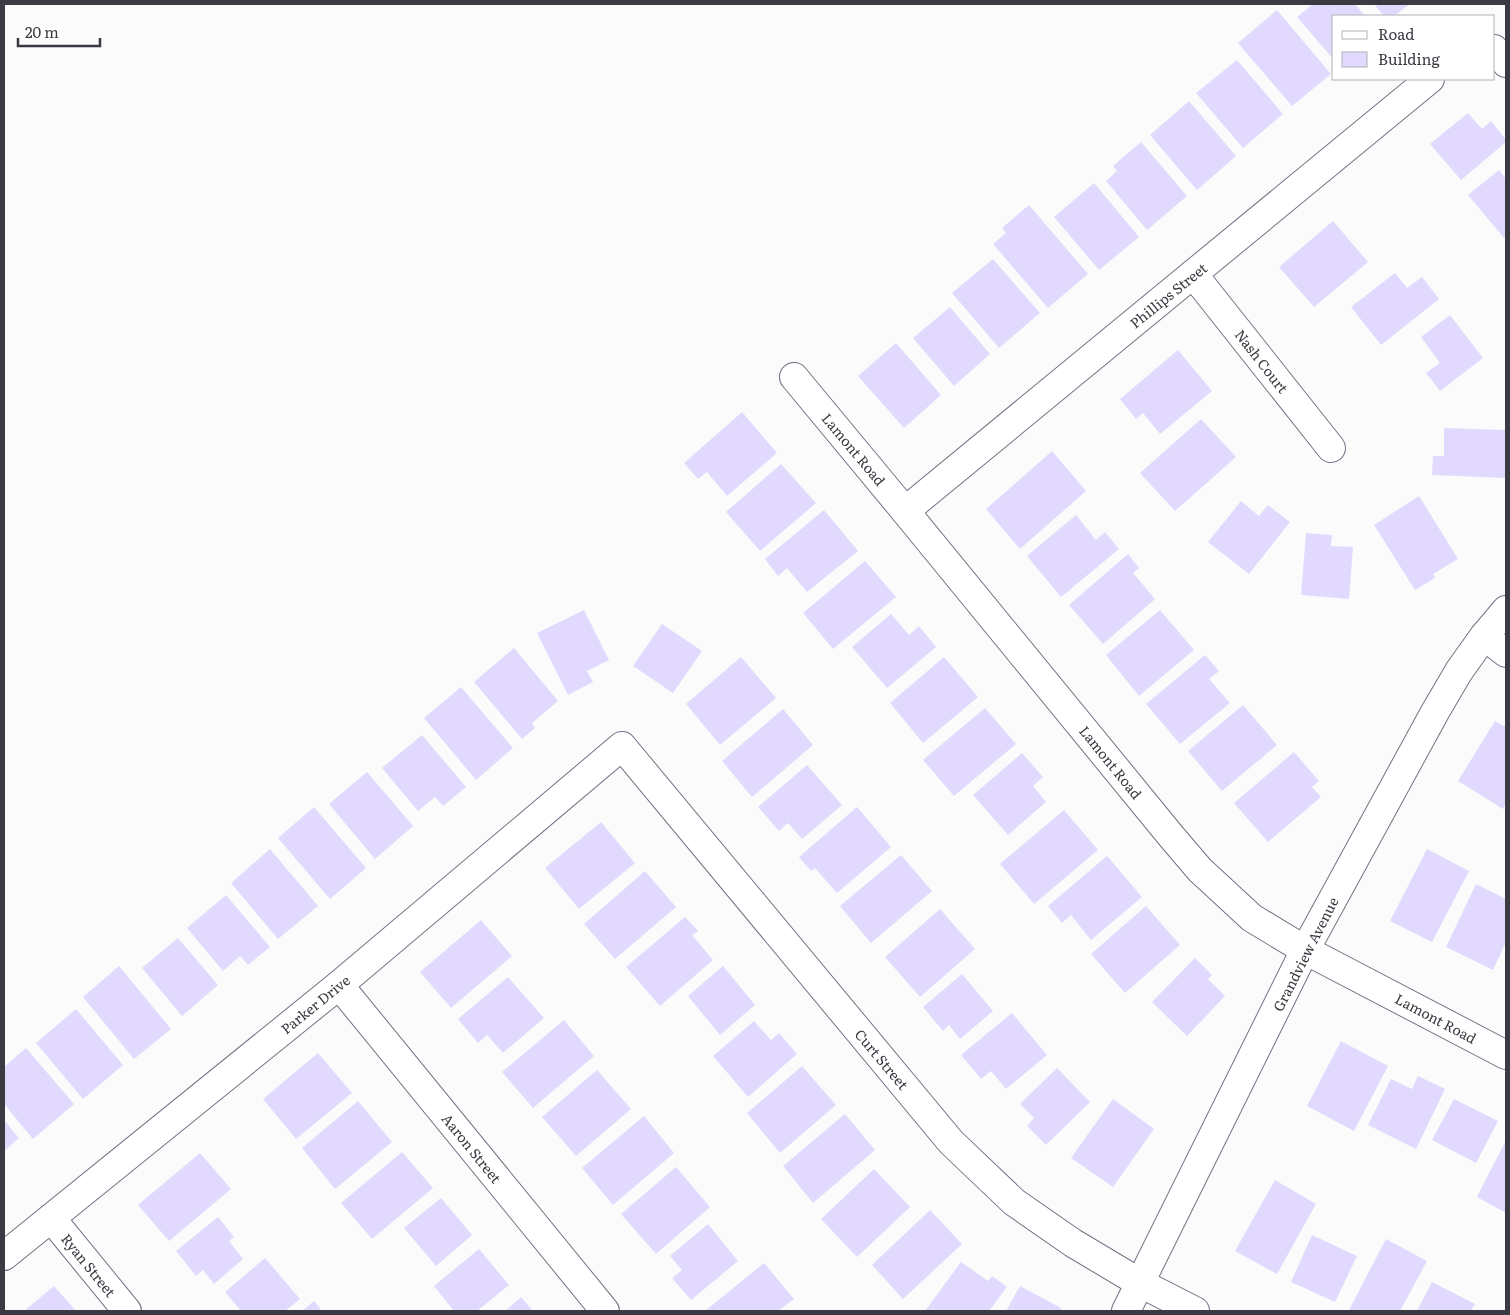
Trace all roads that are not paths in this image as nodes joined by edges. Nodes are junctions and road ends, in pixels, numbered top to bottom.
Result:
1 (1495, 49) edge
2 (1506, 63) edge
3 (1429, 80) edge
4 (1193, 274) junction
5 (794, 377) dead end
6 (1331, 448) dead end
7 (906, 511) junction
8 (1506, 610) edge
9 (1484, 636) junction
10 (1506, 653) edge
11 (622, 746) joint
12 (1305, 950) junction
13 (339, 985) junction
14 (1506, 1055) edge
15 (51, 1218) junction
16 (4, 1256) edge
17 (1140, 1283) junction
18 (127, 1311) edge
19 (605, 1311) edge
20 (1126, 1311) edge
21 (1195, 1311) edge

1 - 2 street
3 - 4 street, Phillips Street
4 - 6 street, Nash Court
4 - 7 street, Phillips Street
5 - 7 street, Lamont Road
7 - 12 street, Lamont Road
8 - 9 street, Grandview Avenue
9 - 10 street
9 - 12 street, Grandview Avenue
11 - 13 street, Parker Drive
11 - 17 street, Curt Street
12 - 14 street, Lamont Road
12 - 17 street, Grandview Avenue
13 - 15 street, Parker Drive
13 - 19 street, Aaron Street
15 - 16 street, Parker Drive
15 - 18 street, Ryan Street
17 - 20 street, Grandview Avenue
17 - 21 street, Curt Street

